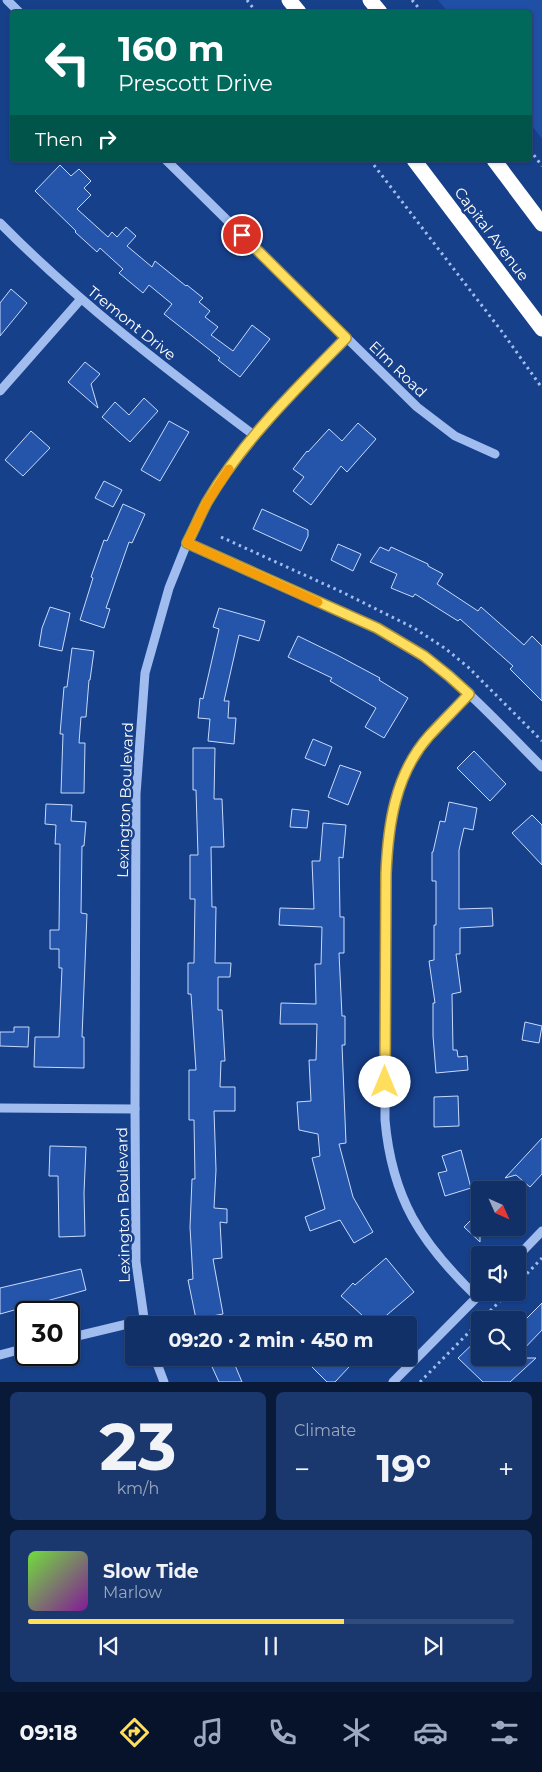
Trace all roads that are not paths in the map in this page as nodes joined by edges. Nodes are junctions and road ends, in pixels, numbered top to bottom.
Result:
1 (7, 0) edge
2 (289, 0) edge
3 (370, 0) edge
4 (17, 10) edge
5 (297, 10) edge
6 (378, 10) edge
7 (168, 162) edge
8 (416, 162) edge
9 (496, 162) edge
10 (0, 223) edge
11 (542, 224) edge
12 (81, 300) junction
13 (542, 329) edge
14 (346, 338) junction
15 (0, 391) edge
16 (255, 436) junction
17 (494, 454) dead end
18 (187, 543) junction
19 (469, 694) junction
20 (542, 767) edge
21 (0, 1108) edge
22 (135, 1109) junction
23 (542, 1231) edge
24 (526, 1248) edge
25 (471, 1287) edge
26 (473, 1301) edge
27 (143, 1316) edge
28 (125, 1326) edge
29 (80, 1336) edge
30 (15, 1351) edge
31 (0, 1355) edge
32 (158, 1366) edge
33 (164, 1382) edge
34 (393, 1382) edge

1 - 4 street
2 - 5 highway
3 - 6 highway
7 - 14 street, Elm Road
8 - 13 highway, Capital Avenue
9 - 11 highway
10 - 12 street, Tremont Drive
12 - 15 street
12 - 16 street, Tremont Drive
14 - 16 street, Lexington Boulevard
14 - 17 street, Elm Road
16 - 18 street, Lexington Boulevard
18 - 19 street
18 - 22 street, Lexington Boulevard
19 - 20 street
19 - 25 street
21 - 22 street
22 - 27 street, Lexington Boulevard
23 - 24 street
26 - 34 street
28 - 29 street
30 - 31 street
32 - 33 street

